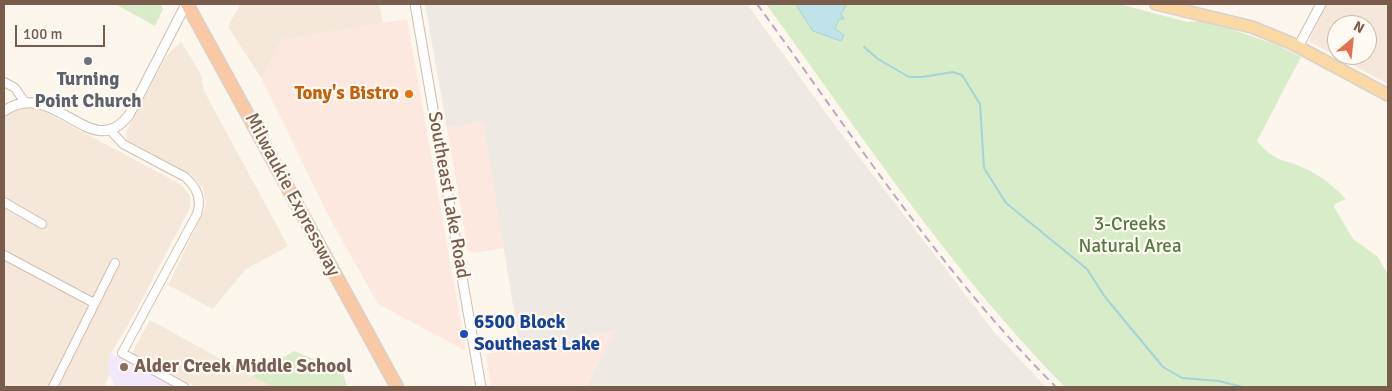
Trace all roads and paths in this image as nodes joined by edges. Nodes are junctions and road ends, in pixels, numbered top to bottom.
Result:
1 (186, 4) edge
2 (414, 4) edge
3 (1156, 4) edge
4 (1321, 4) edge
5 (1298, 47) junction
6 (4, 82) edge
7 (1388, 95) edge
8 (24, 101) junction
9 (4, 111) edge
10 (110, 130) junction
11 (4, 202) edge
12 (42, 224) dead end
13 (4, 255) edge
14 (115, 263) dead end
15 (94, 303) junction
16 (53, 387) edge
17 (184, 387) edge
18 (397, 387) edge
19 (481, 387) edge

1 - 10 street
1 - 18 highway, Milwaukie Expressway
2 - 19 street, Southeast Lake Road
3 - 5 main road
4 - 5 street
5 - 7 main road
6 - 8 street
8 - 9 street
8 - 10 street
10 - 17 street
11 - 12 street
13 - 15 street
14 - 15 street
15 - 16 street

